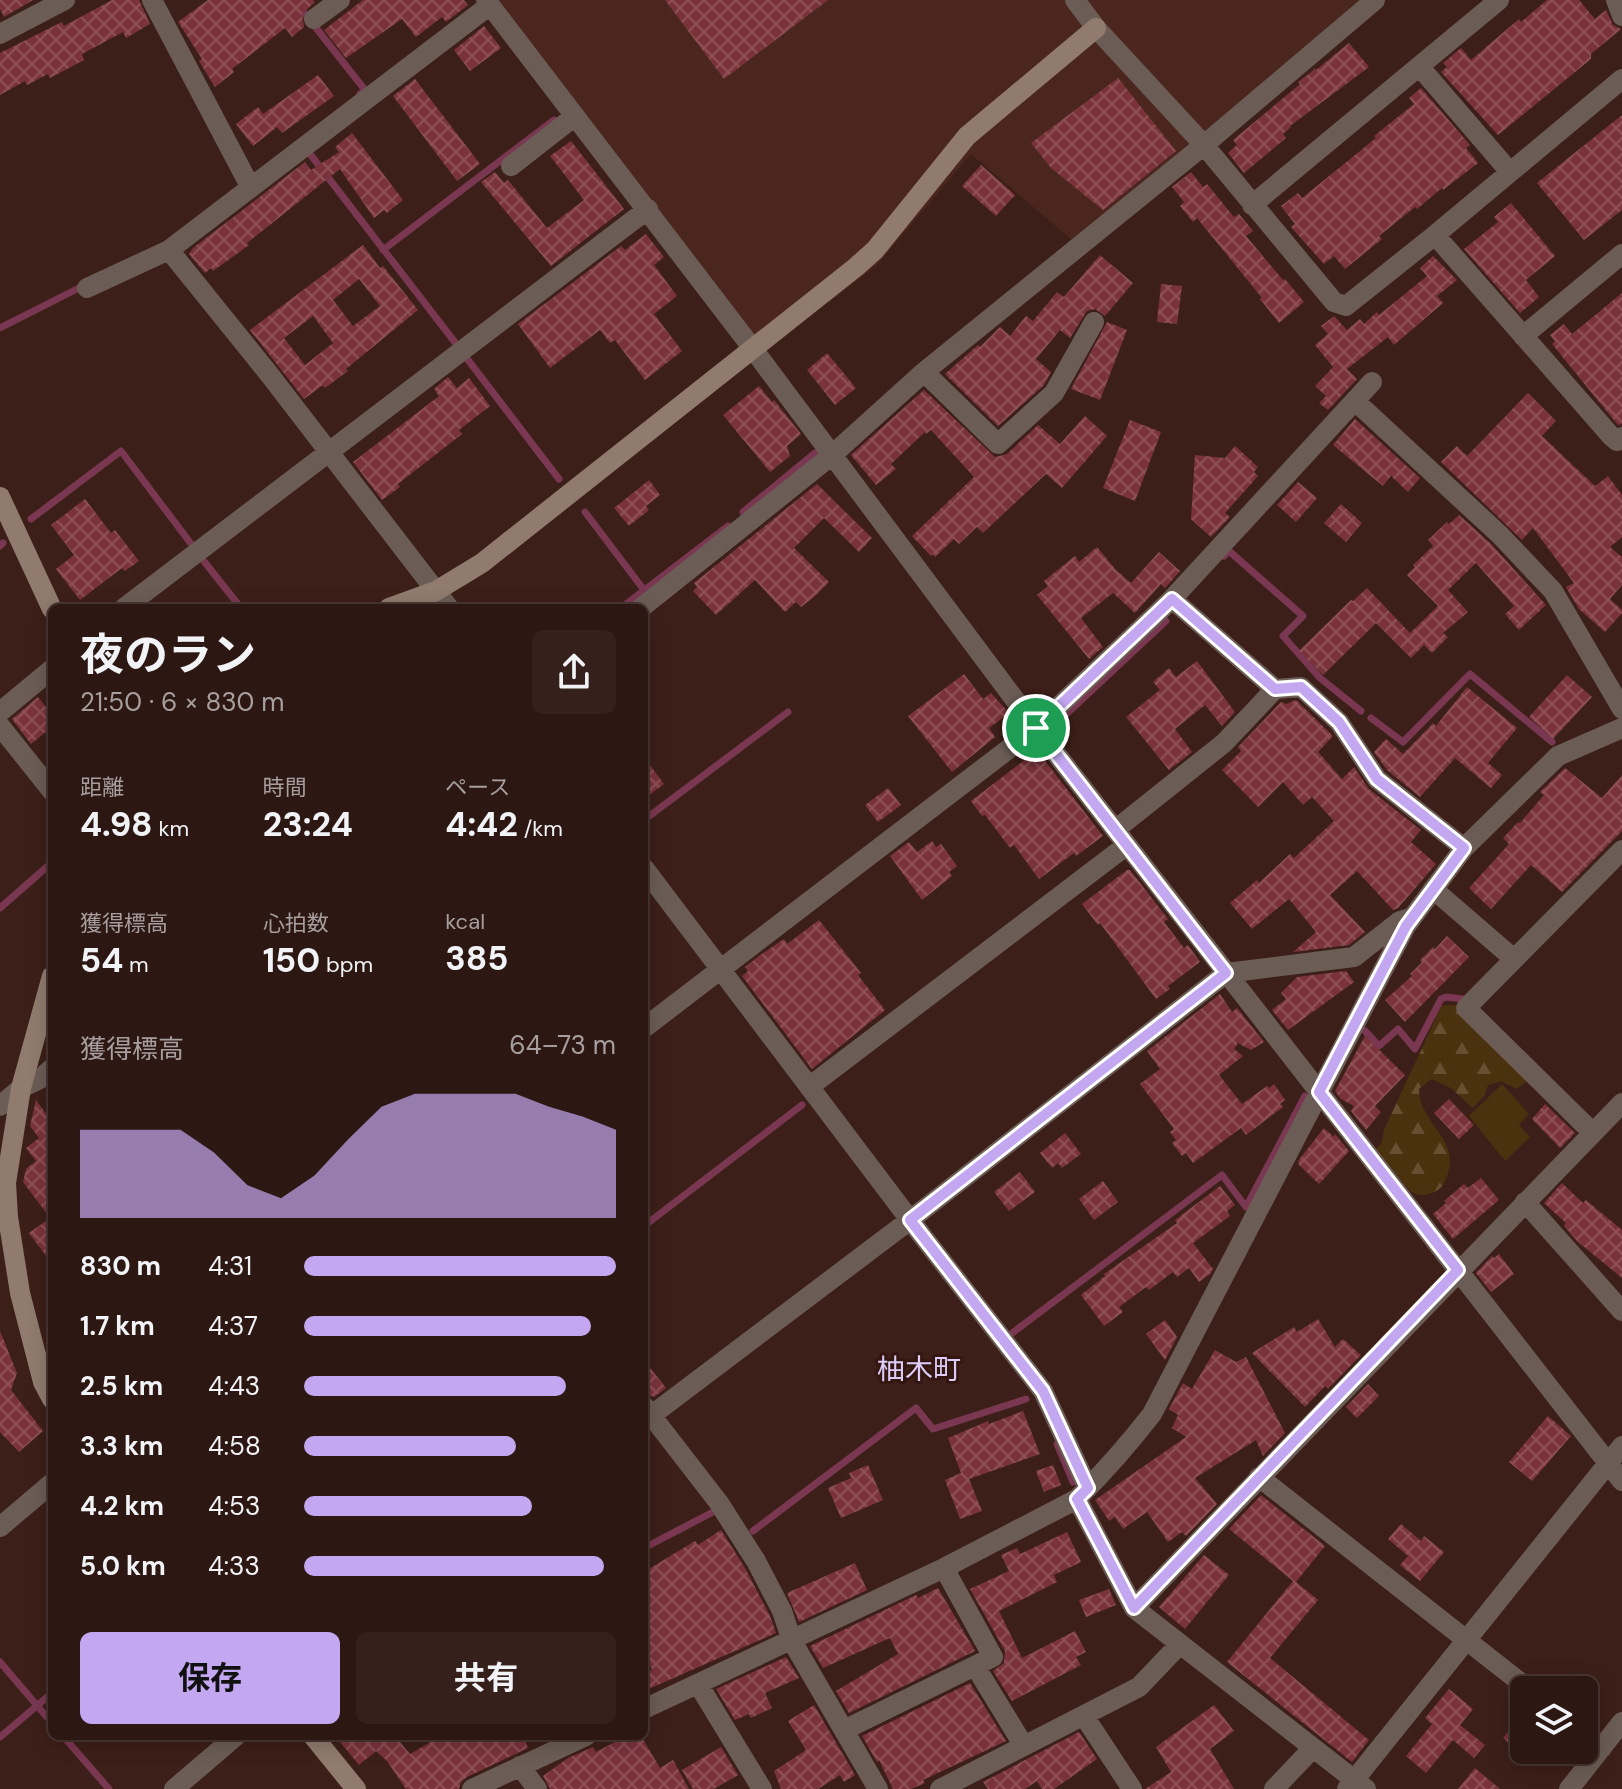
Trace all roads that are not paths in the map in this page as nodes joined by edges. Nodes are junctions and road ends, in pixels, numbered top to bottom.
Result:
1 (152, 0) edge
2 (340, 0) edge
3 (1075, 0) edge
4 (1375, 0) edge
5 (1499, 0) edge
6 (1616, 0) edge
7 (488, 2) edge
8 (52, 3) edge
9 (1622, 16) edge
10 (314, 19) dead end
11 (1096, 28) junction
12 (0, 34) edge
13 (1419, 66) junction
14 (1622, 79) edge
15 (575, 116) junction
16 (1204, 145) junction
17 (511, 166) dead end
18 (1510, 172) junction
19 (251, 188) junction
20 (1252, 205) junction
21 (648, 209) junction
22 (1435, 235) junction
23 (169, 250) junction
24 (1622, 254) edge
25 (87, 288) dead end
26 (1094, 322) dead end
27 (1523, 336) junction
28 (753, 349) junction
29 (924, 372) junction
30 (1372, 382) dead end
31 (1355, 401) junction
32 (1622, 437) edge
33 (330, 454) junction
34 (831, 456) junction
35 (0, 497) edge
36 (436, 591) junction
37 (1172, 599) junction
38 (50, 604) edge
39 (129, 604) edge
40 (400, 604) edge
41 (446, 604) edge
42 (646, 604) edge
43 (48, 672) edge
44 (1275, 689) junction
45 (1622, 709) edge
46 (0, 712) edge
47 (0, 726) edge
48 (1036, 728) junction
49 (1622, 728) edge
50 (48, 786) edge
51 (1121, 837) junction
52 (1464, 848) junction
53 (1622, 850) edge
54 (648, 873) edge
55 (1433, 889) junction
56 (1411, 918) junction
57 (1514, 959) junction
58 (720, 970) junction
59 (1226, 973) junction
60 (48, 990) edge
61 (648, 1025) edge
62 (48, 1072) edge
63 (809, 1087) junction
64 (21, 1088) junction
65 (1319, 1092) junction
66 (1622, 1103) edge
67 (0, 1106) edge
68 (1593, 1133) junction
69 (1525, 1202) junction
70 (4, 1216) edge
71 (910, 1220) junction
72 (1458, 1270) junction
73 (1622, 1311) edge
74 (48, 1391) edge
75 (648, 1413) edge
76 (648, 1416) edge
77 (1622, 1446) edge
78 (1608, 1463) junction
79 (1259, 1477) junction
80 (1622, 1481) edge
81 (48, 1486) edge
82 (1082, 1494) junction
83 (0, 1527) edge
84 (944, 1568) junction
85 (1134, 1608) junction
86 (1467, 1639) junction
87 (792, 1641) junction
88 (1180, 1644) junction
89 (975, 1666) junction
90 (1513, 1676) edge
91 (698, 1684) junction
92 (648, 1707) edge
93 (1084, 1716) junction
94 (1622, 1722) edge
95 (844, 1730) junction
96 (231, 1740) edge
97 (316, 1740) edge
98 (577, 1740) edge
99 (1598, 1745) edge
100 (1024, 1746) junction
101 (1313, 1748) junction
102 (1602, 1748) junction
103 (520, 1766) junction
104 (1356, 1786) edge
105 (174, 1789) edge
106 (356, 1789) edge
107 (472, 1789) edge
108 (537, 1789) edge
109 (762, 1789) edge
110 (878, 1789) edge
111 (940, 1789) edge
112 (1132, 1789) edge
113 (1274, 1789) edge
114 (1569, 1789) edge

1 - 19 street
2 - 10 street
3 - 11 street
4 - 16 street
5 - 13 street
6 - 9 street
7 - 15 street
7 - 19 street
8 - 12 street
11 - 16 street
11 - 28 street
13 - 18 street
13 - 20 street
14 - 18 street
15 - 17 street
15 - 21 street
16 - 20 street
16 - 29 street
18 - 22 street
19 - 23 street
20 - 22 street
21 - 28 street
21 - 33 street
22 - 27 street
23 - 25 street
23 - 33 street
24 - 27 street
26 - 29 street
27 - 32 street
28 - 34 street
28 - 36 street
29 - 34 street
30 - 31 street
31 - 37 street
31 - 45 street
33 - 36 street
33 - 39 street
34 - 42 street
34 - 48 street
35 - 38 street
36 - 40 street
36 - 41 street
37 - 44 street
37 - 48 street
43 - 46 street
44 - 51 street
44 - 52 street
47 - 50 street
48 - 51 street
48 - 58 street
49 - 52 street
51 - 59 street
51 - 63 street
52 - 55 street
53 - 57 street
54 - 58 street
55 - 56 street
55 - 57 street
56 - 59 street
56 - 65 street
57 - 68 street
58 - 61 street
58 - 63 street
59 - 65 street
59 - 71 street
60 - 64 street
62 - 64 street
63 - 71 street
64 - 67 street
64 - 70 street
65 - 72 street
65 - 82 street
66 - 68 street
68 - 69 street
69 - 72 street
69 - 73 street
70 - 74 street
71 - 75 street
71 - 82 street
72 - 78 street
72 - 79 street
76 - 87 street
77 - 78 street
78 - 80 street
78 - 86 street
79 - 85 street
79 - 86 street
81 - 83 street
82 - 84 street
82 - 85 street
84 - 87 street
84 - 89 street
85 - 88 street
86 - 90 street
86 - 104 street
87 - 91 street
87 - 95 street
88 - 93 street
88 - 101 street
89 - 95 street
89 - 100 street
91 - 92 street
91 - 109 street
93 - 100 street
93 - 112 street
94 - 102 street
95 - 110 street
96 - 105 street
97 - 106 street
98 - 103 street
99 - 102 street
100 - 111 street
101 - 104 street
101 - 113 street
102 - 114 street
103 - 107 street
103 - 108 street

